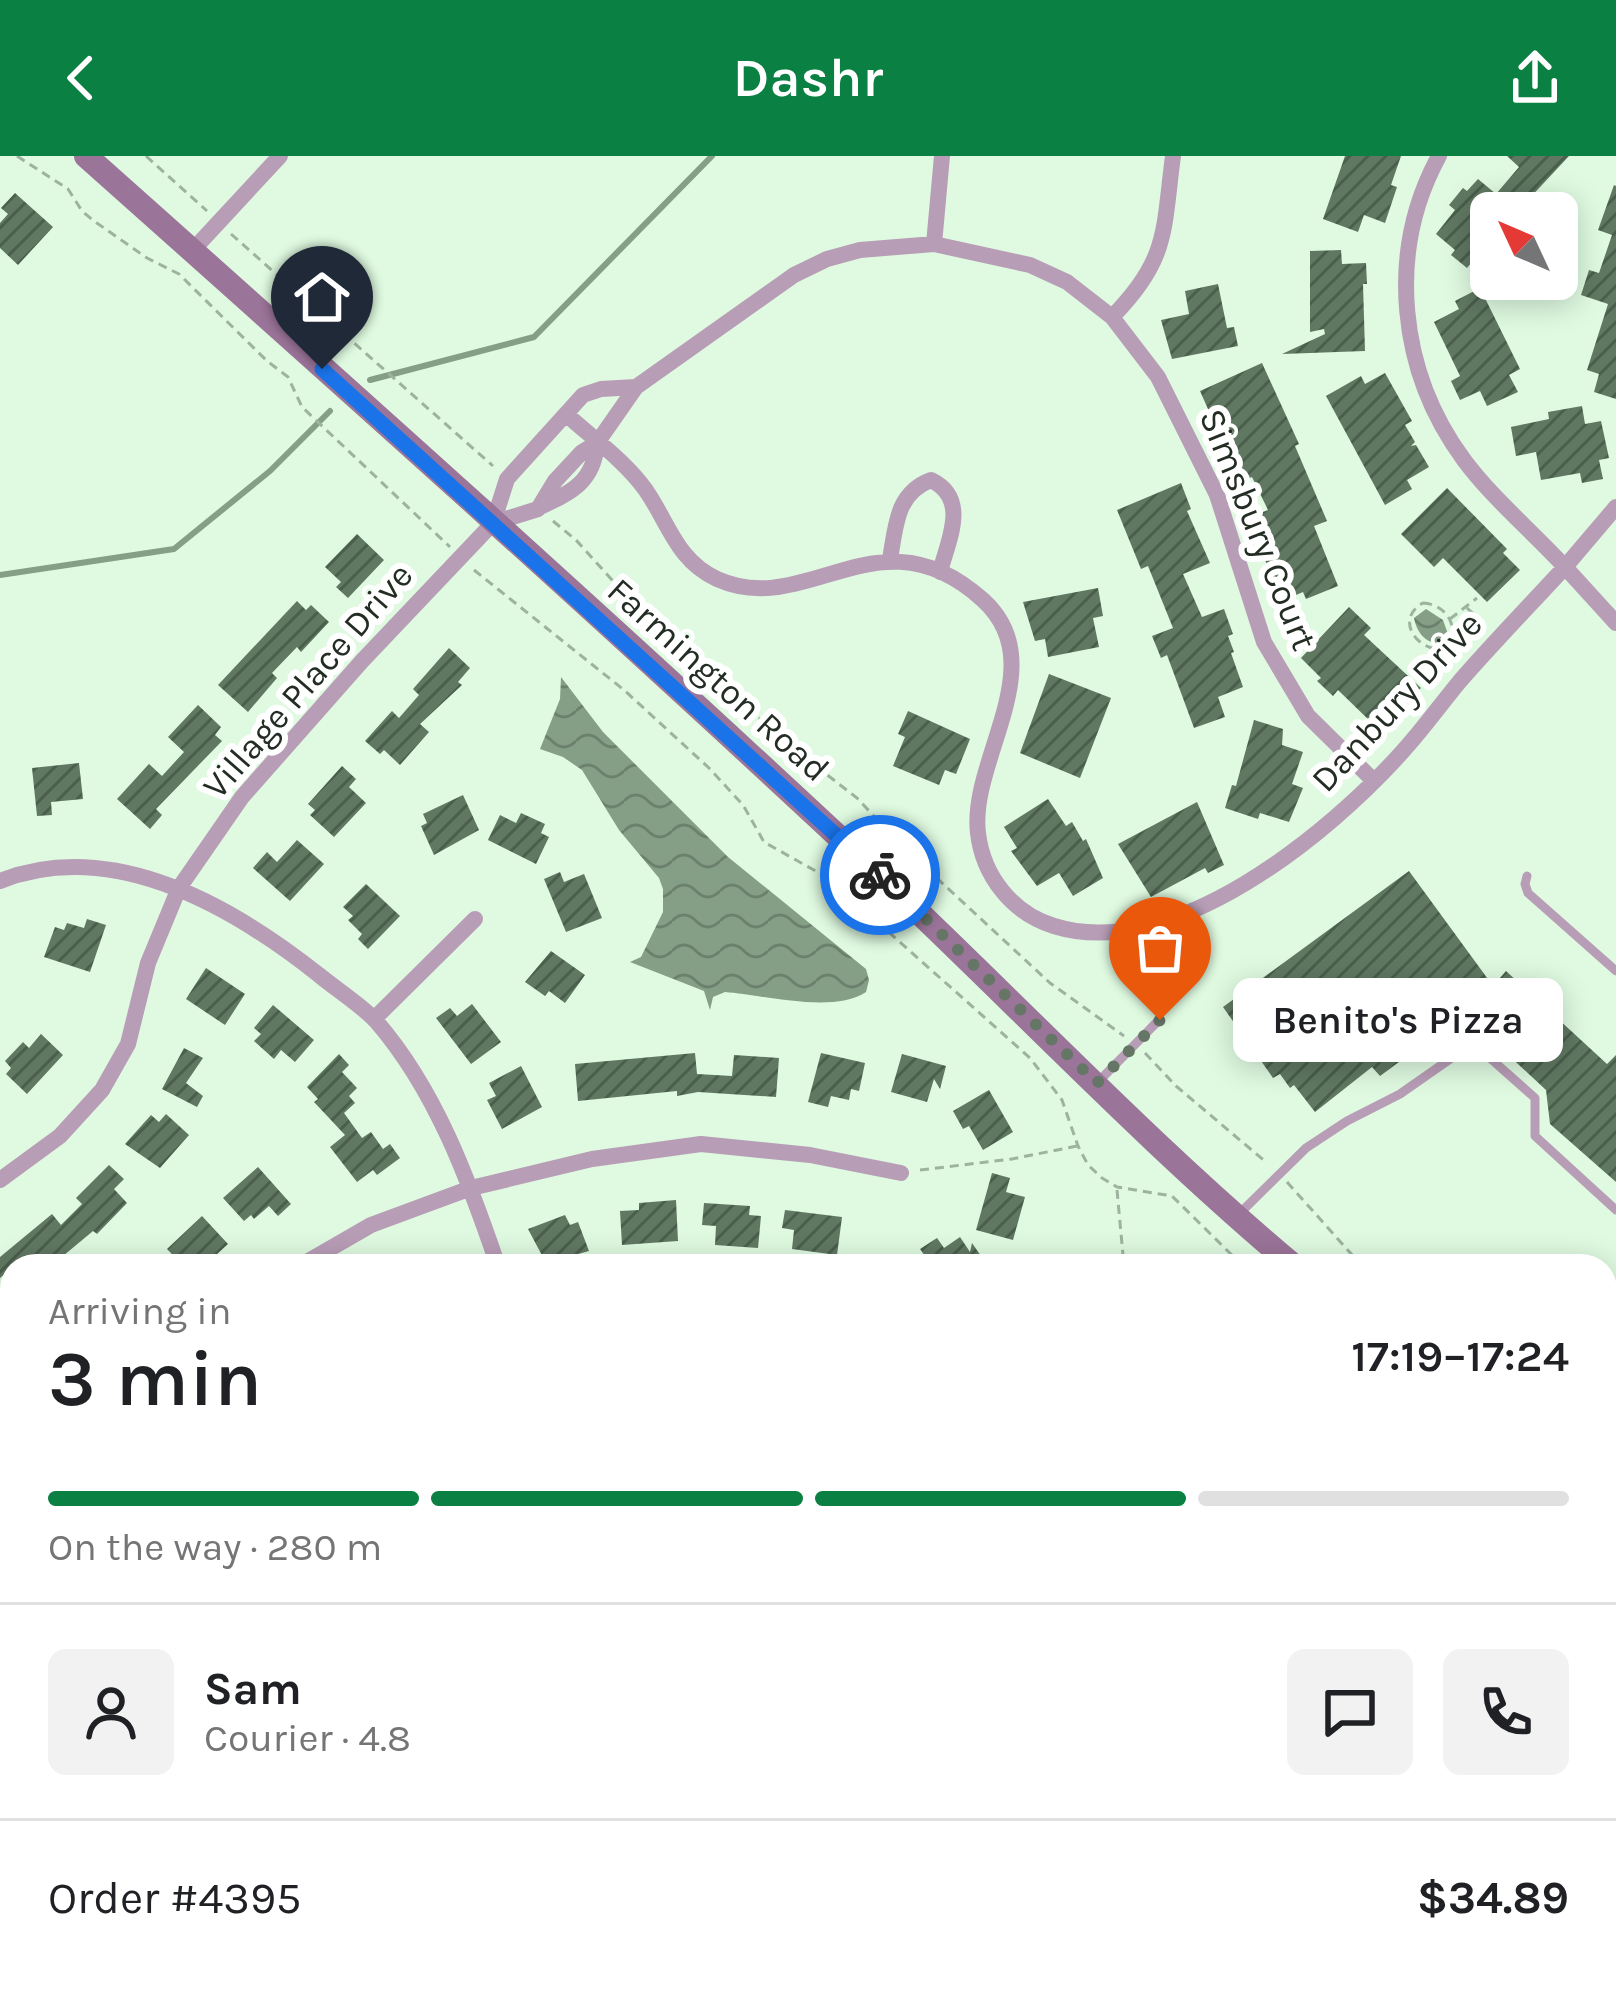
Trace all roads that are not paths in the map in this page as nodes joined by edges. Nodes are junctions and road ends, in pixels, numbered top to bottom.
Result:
1 (86, 156) edge
2 (280, 156) edge
3 (942, 156) edge
4 (1173, 156) edge
5 (1439, 156) edge
6 (934, 244) junction
7 (192, 250) junction
8 (1112, 317) junction
9 (636, 386) junction
10 (566, 413) junction
11 (597, 442) junction
12 (1616, 507) edge
13 (493, 523) junction
14 (890, 559) junction
15 (1565, 567) junction
16 (940, 572) junction
17 (1616, 622) edge
18 (1374, 781) junction
19 (1527, 876) dead end
20 (0, 881) edge
21 (179, 888) junction
22 (476, 919) dead end
23 (1616, 971) edge
24 (374, 1019) junction
25 (1160, 1020) dead end
26 (1097, 1083) junction
27 (901, 1173) road end
28 (0, 1180) edge
29 (471, 1188) junction
30 (1616, 1210) edge
31 (1235, 1217) junction
32 (320, 1254) edge
33 (494, 1254) edge
34 (1280, 1254) edge

1 - 7 street, Farmington Road
2 - 7 street
3 - 6 street
4 - 8 street
5 - 15 street
6 - 8 street, Simsbury Court
6 - 9 street, Simsbury Court
7 - 13 street, Farmington Road
8 - 18 street, Simsbury Court
9 - 10 street, Simsbury Court
9 - 11 street, Simsbury Court
10 - 11 street, Danbury Drive
10 - 13 street, Simsbury Court
11 - 13 street, Simsbury Court
11 - 14 street, Danbury Drive
12 - 15 street, Danbury Drive
13 - 21 street, Village Place Drive
13 - 26 street, Farmington Road
14 - 16 street, Danbury Drive
14 - 16 street
15 - 17 street
15 - 18 street, Danbury Drive
16 - 18 street, Danbury Drive
19 - 23 lane
20 - 21 street
21 - 24 street
21 - 28 street, Village Place Drive
22 - 24 street
24 - 29 street
25 - 26 lane
26 - 31 street, Farmington Road
27 - 29 street
29 - 32 street
29 - 33 street
30 - 31 lane
31 - 34 street, Farmington Road

